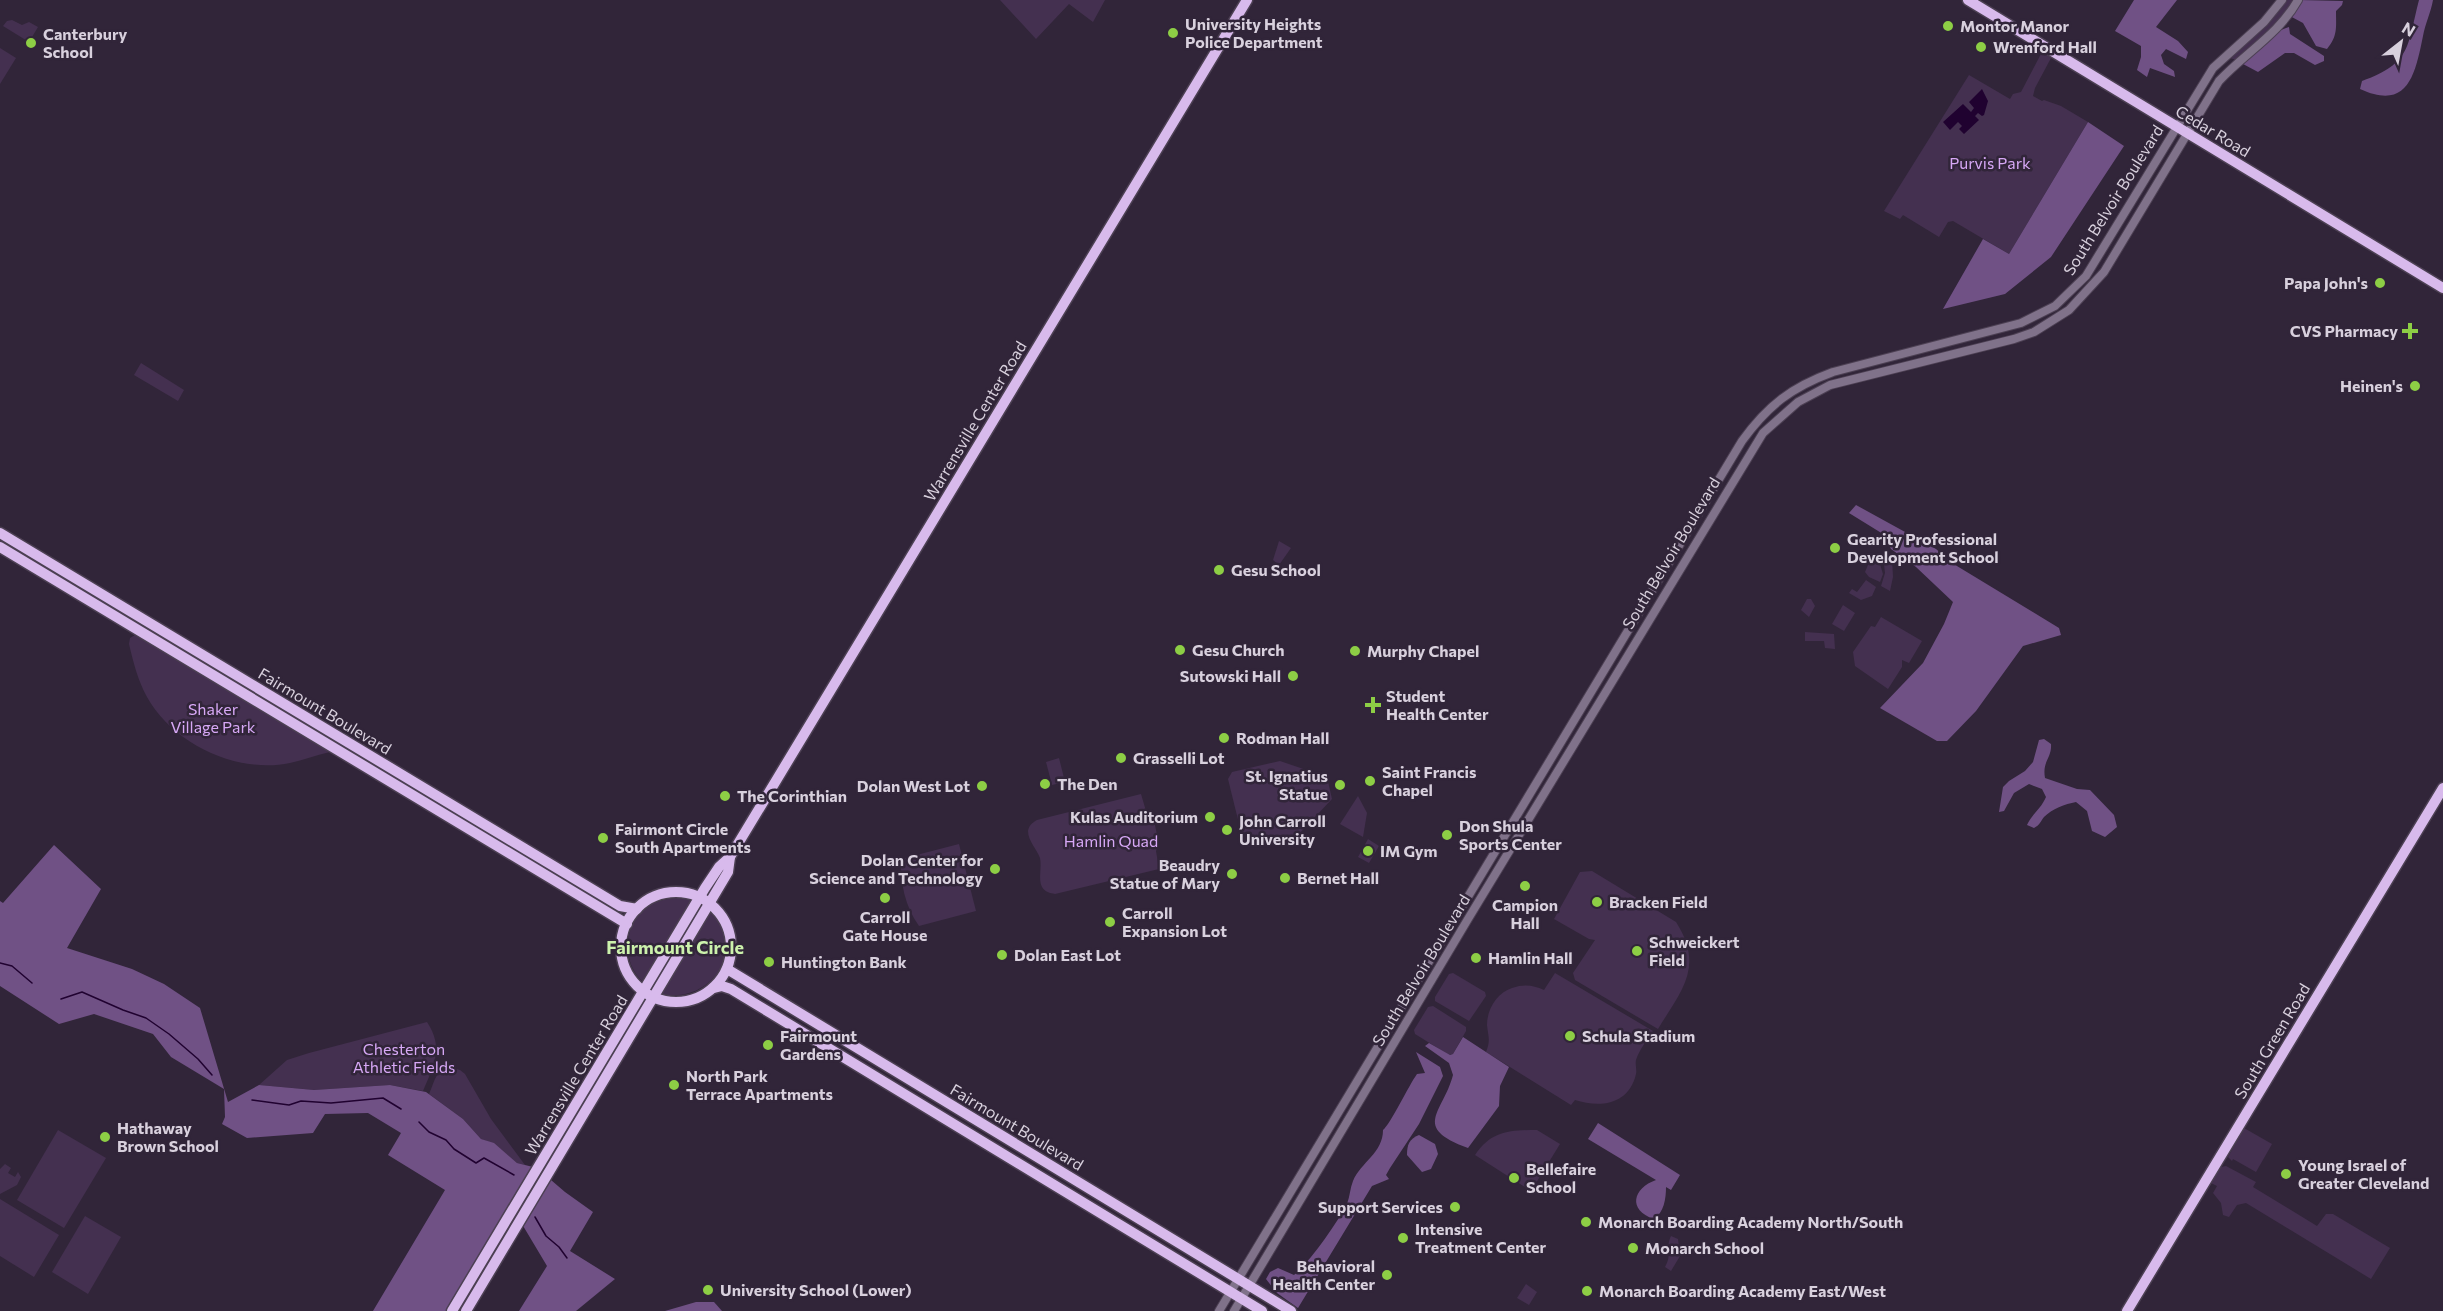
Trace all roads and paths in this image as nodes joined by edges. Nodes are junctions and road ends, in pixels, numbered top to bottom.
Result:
1 (1247, 0) edge
2 (1968, 0) edge
3 (2282, 0) edge
4 (2298, 0) edge
5 (2176, 126) junction
6 (2187, 133) junction
7 (2443, 288) edge
8 (0, 533) edge
9 (0, 547) edge
10 (1670, 562) junction
11 (1679, 568) junction
12 (2443, 788) edge
13 (704, 900) junction
14 (637, 909) junction
15 (627, 924) junction
16 (727, 969) junction
17 (714, 988) junction
18 (643, 991) junction
19 (654, 997) junction
20 (1239, 1279) junction
21 (1249, 1285) junction
22 (1231, 1292) junction
23 (1242, 1299) junction
24 (452, 1311) edge
25 (466, 1311) edge
26 (1219, 1311) edge
27 (1234, 1311) edge
28 (1262, 1311) edge
29 (1291, 1311) edge
30 (2127, 1311) edge

1 - 13 main road, Warrensville Center Road
2 - 5 main road, Cedar Road
3 - 5 street, South Belvoir Boulevard
4 - 6 street, South Belvoir Boulevard
5 - 6 main road, Cedar Road
5 - 10 street, South Belvoir Boulevard
6 - 7 main road, Cedar Road
6 - 11 street, South Belvoir Boulevard
8 - 14 main road, Fairmount Boulevard
9 - 15 main road, Fairmount Boulevard
10 - 11 street
10 - 20 street, South Belvoir Boulevard
11 - 21 street, South Belvoir Boulevard
12 - 30 main road, South Green Road
13 - 14 main road
13 - 16 main road
13 - 18 main road, Warrensville Center Road
13 - 19 main road, Warrensville Center Road
14 - 15 main road
15 - 18 main road
16 - 17 main road
16 - 20 main road, Fairmount Boulevard
17 - 19 main road
17 - 22 main road, Fairmount Boulevard
18 - 19 main road
18 - 24 main road, Warrensville Center Road
19 - 25 main road, Warrensville Center Road
20 - 21 main road, Fairmount Boulevard
20 - 22 street, South Belvoir Boulevard
21 - 23 street, South Belvoir Boulevard
21 - 29 main road, Fairmount Boulevard
22 - 23 main road, Fairmount Boulevard
22 - 26 street, South Belvoir Boulevard
23 - 27 street, South Belvoir Boulevard
23 - 28 main road, Fairmount Boulevard

